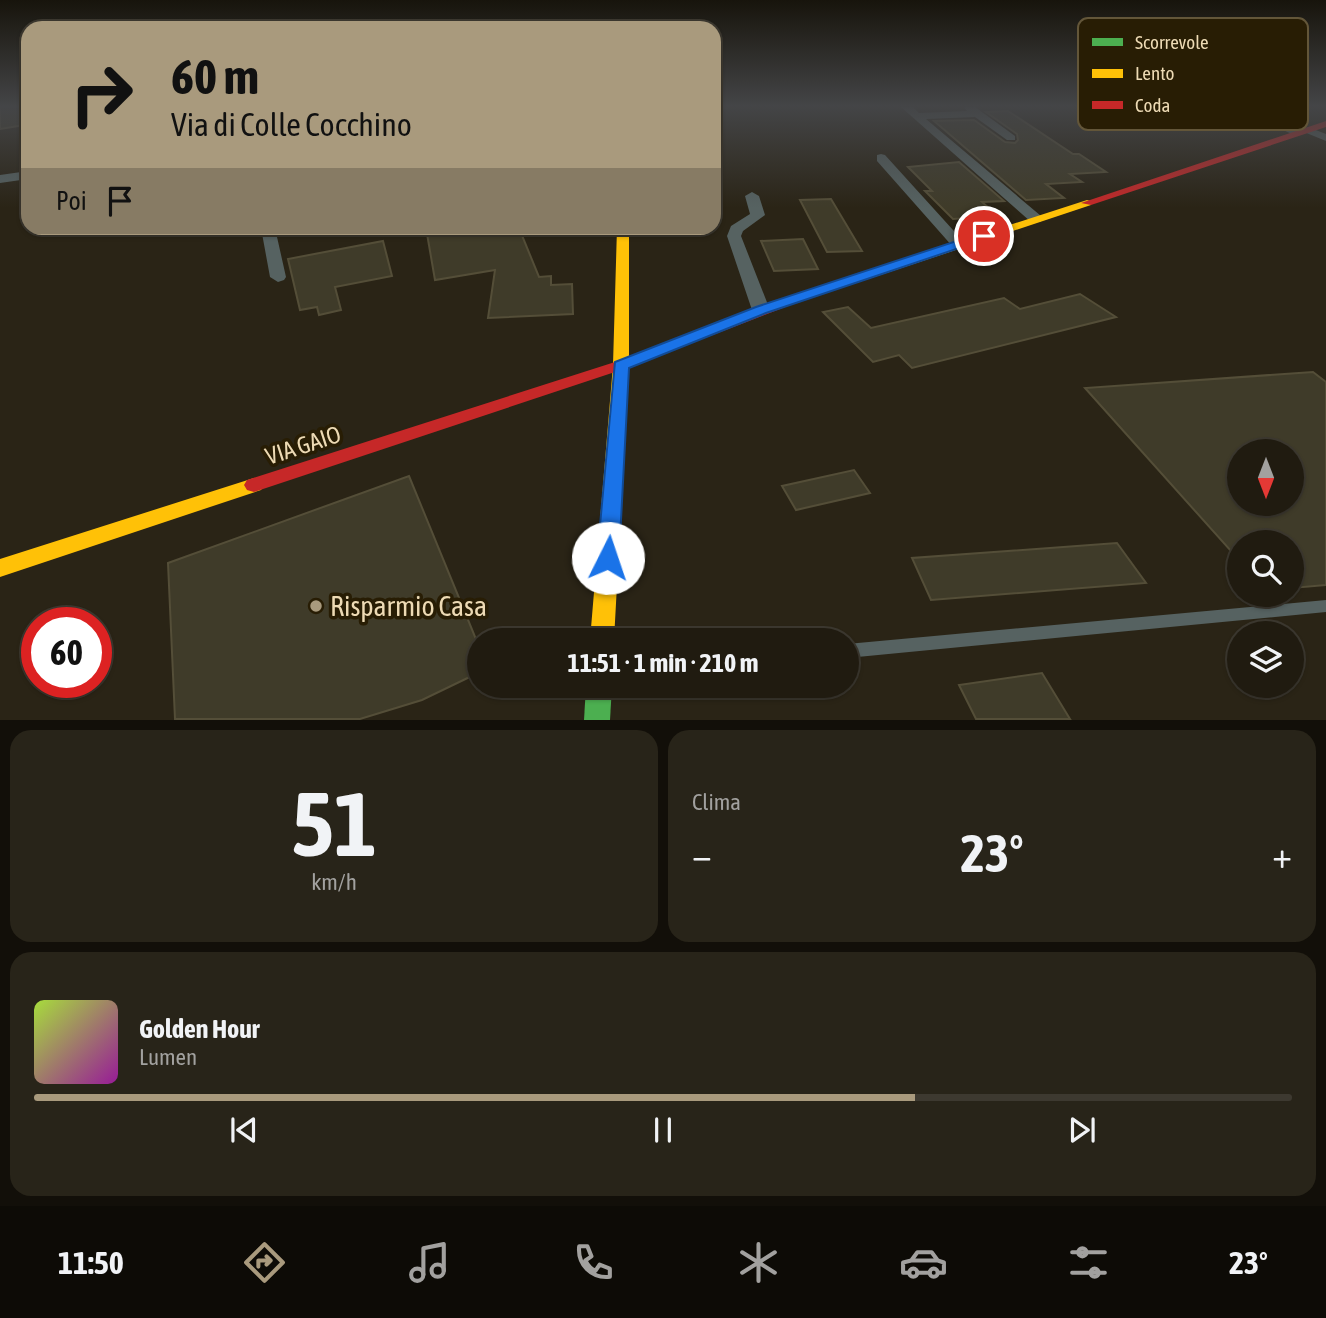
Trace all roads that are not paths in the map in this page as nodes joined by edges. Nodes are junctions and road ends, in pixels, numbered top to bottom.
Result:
1 (944, 141) edge
2 (1277, 141) edge
3 (881, 158) dead end
4 (21, 176) edge
5 (0, 179) edge
6 (752, 196) dead end
7 (1036, 219) junction
8 (269, 235) edge
9 (623, 235) edge
10 (958, 244) junction
11 (278, 277) dead end
12 (761, 310) junction
13 (621, 365) junction
14 (0, 568) edge
15 (1326, 606) edge
16 (604, 628) edge
17 (859, 650) edge
18 (598, 698) edge
19 (597, 719) edge

1 - 7 street
2 - 7 street, VIA GAIO
3 - 10 street
4 - 5 street
6 - 12 street
7 - 10 street, VIA GAIO
8 - 11 street
9 - 13 street
10 - 12 street, VIA GAIO
12 - 13 street, VIA GAIO
13 - 14 street, VIA GAIO
13 - 16 street
15 - 17 lane
18 - 19 street

